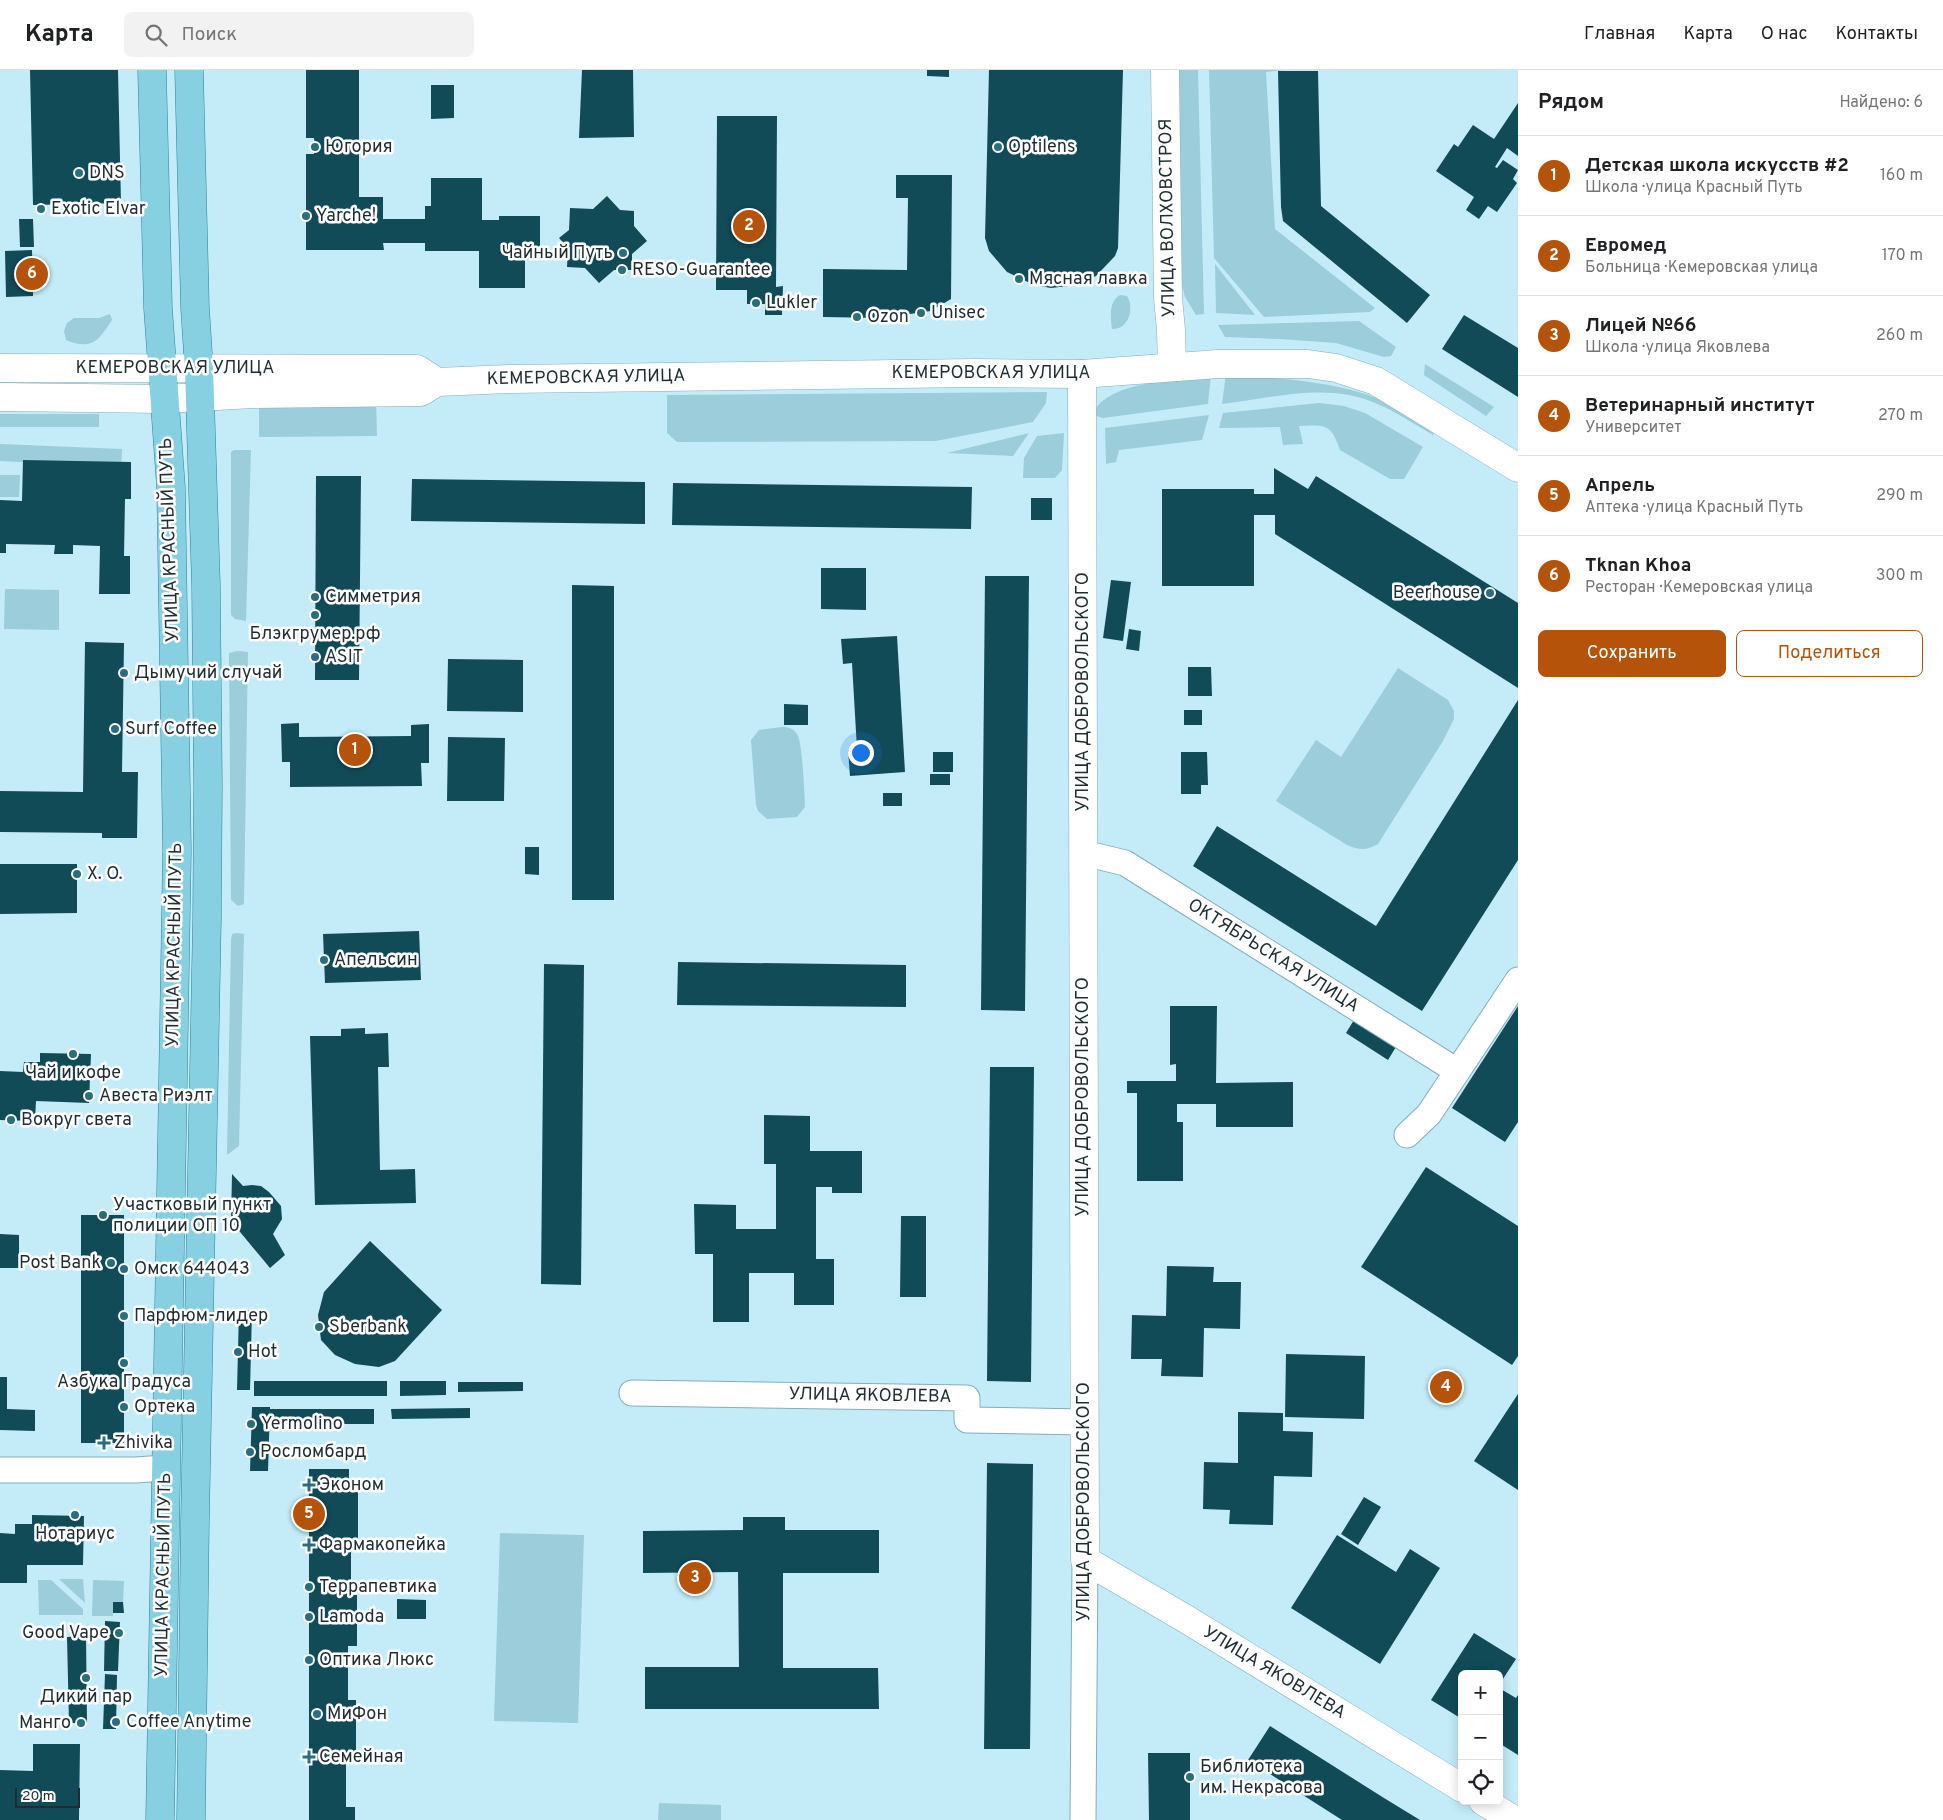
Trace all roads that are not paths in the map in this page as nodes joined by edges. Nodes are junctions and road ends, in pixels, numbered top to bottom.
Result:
1 (152, 70) edge
2 (189, 70) edge
3 (1165, 70) edge
4 (1172, 367) junction
5 (0, 368) edge
6 (162, 369) junction
7 (199, 369) junction
8 (1082, 374) junction
9 (437, 382) junction
10 (200, 396) junction
11 (0, 397) edge
12 (165, 399) junction
13 (1518, 468) edge
14 (1084, 852) junction
15 (1518, 980) edge
16 (1457, 1071) junction
17 (1407, 1136) dead end
18 (632, 1393) dead end
19 (1084, 1422) junction
20 (196, 1464) junction
21 (166, 1468) junction
22 (0, 1470) edge
23 (1085, 1560) junction
24 (1458, 1786) edge
25 (1490, 1805) edge
26 (160, 1820) edge
27 (191, 1820) edge
28 (1083, 1820) edge
29 (1514, 1820) edge

1 - 6 main road, УЛИЦА КРАСНЫЙ ПУТЬ
2 - 7 main road, УЛИЦА КРАСНЫЙ ПУТЬ
3 - 4 street, УЛИЦА ВОЛХОВСТРОЯ
4 - 8 street, КЕМЕРОВСКАЯ УЛИЦА
4 - 13 street, КЕМЕРОВСКАЯ УЛИЦА
5 - 6 street, КЕМЕРОВСКАЯ УЛИЦА
6 - 7 street, КЕМЕРОВСКАЯ УЛИЦА
6 - 12 main road, УЛИЦА КРАСНЫЙ ПУТЬ
7 - 9 street, КЕМЕРОВСКАЯ УЛИЦА
7 - 10 main road, УЛИЦА КРАСНЫЙ ПУТЬ
8 - 9 street, КЕМЕРОВСКАЯ УЛИЦА
8 - 14 street, УЛИЦА ДОБРОВОЛЬСКОГО
9 - 10 street, КЕМЕРОВСКАЯ УЛИЦА
10 - 12 street, КЕМЕРОВСКАЯ УЛИЦА
10 - 20 main road, УЛИЦА КРАСНЫЙ ПУТЬ
11 - 12 street, КЕМЕРОВСКАЯ УЛИЦА
12 - 21 main road, УЛИЦА КРАСНЫЙ ПУТЬ
14 - 16 street, ОКТЯБРЬСКАЯ УЛИЦА
14 - 19 street, УЛИЦА ДОБРОВОЛЬСКОГО
15 - 16 street
16 - 17 street
18 - 19 street, УЛИЦА ЯКОВЛЕВА
19 - 23 street, УЛИЦА ДОБРОВОЛЬСКОГО
20 - 21 main road
20 - 27 main road, УЛИЦА КРАСНЫЙ ПУТЬ
21 - 22 street
21 - 26 main road, УЛИЦА КРАСНЫЙ ПУТЬ
23 - 24 street, УЛИЦА ЯКОВЛЕВА
23 - 28 street, УЛИЦА ДОБРОВОЛЬСКОГО
25 - 29 street

